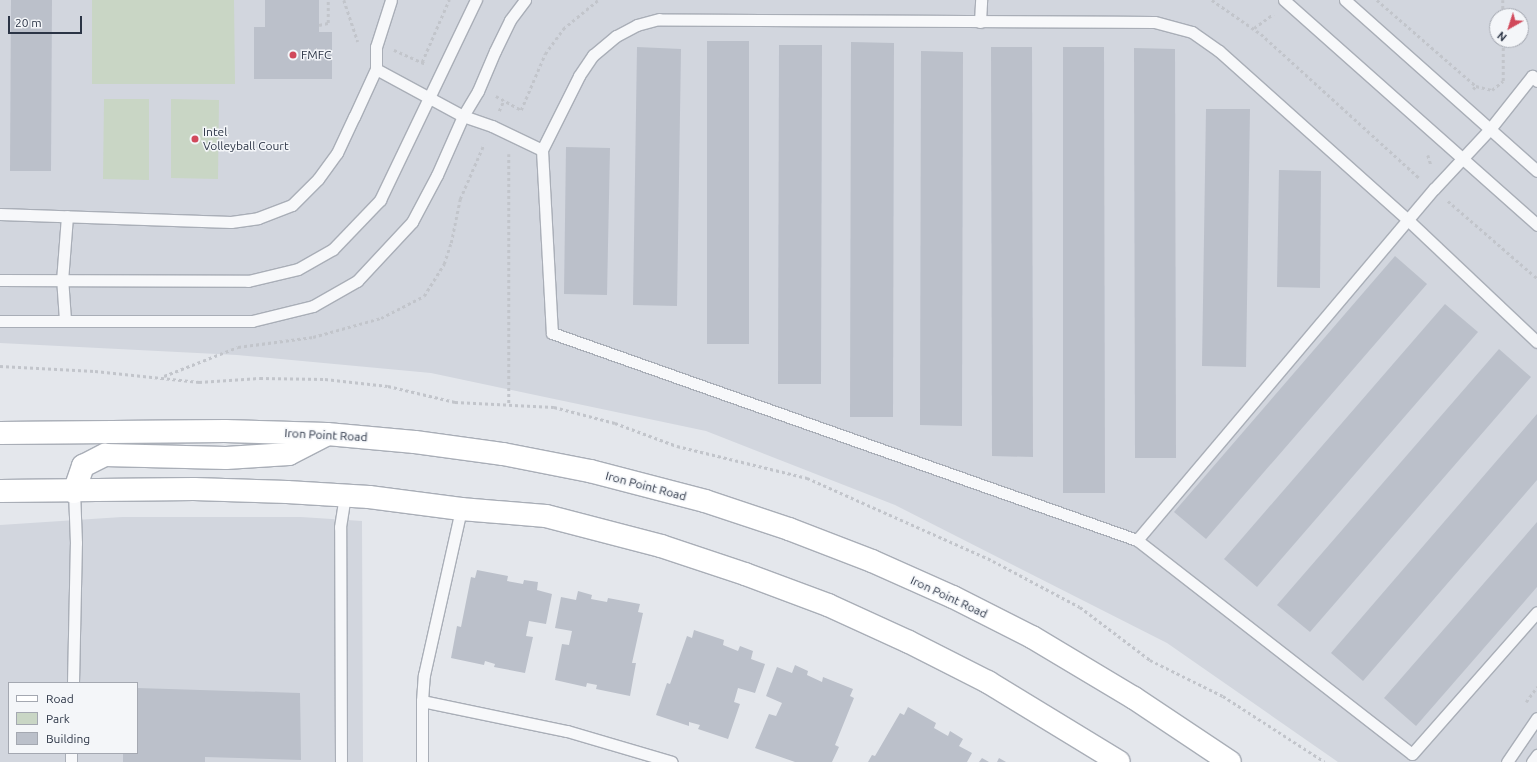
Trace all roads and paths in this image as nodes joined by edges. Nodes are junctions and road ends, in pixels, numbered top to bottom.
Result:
1 (328, 0) edge
2 (392, 0) edge
3 (449, 0) edge
4 (476, 0) edge
5 (525, 0) edge
6 (981, 0) edge
7 (1212, 0) edge
8 (1284, 0) edge
9 (1345, 0) edge
10 (1376, 0) edge
11 (980, 22) junction
12 (319, 25) dead end
13 (422, 62) dead end
14 (376, 70) junction
15 (1537, 81) edge
16 (1476, 86) dead end
17 (428, 97) junction
18 (504, 100) dead end
19 (463, 116) junction
20 (492, 126) junction
21 (1490, 129) junction
22 (490, 147) dead end
23 (542, 150) junction
24 (503, 152) dead end
25 (1464, 159) junction
26 (1537, 171) edge
27 (1434, 189) junction
28 (0, 214) edge
29 (67, 216) junction
30 (1408, 220) junction
31 (1537, 225) edge
32 (1537, 278) edge
33 (0, 280) edge
34 (62, 280) junction
35 (65, 320) junction
36 (0, 321) edge
37 (1537, 342) edge
38 (509, 404) dead end
39 (0, 433) edge
40 (327, 434) junction
41 (0, 491) edge
42 (74, 492) junction
43 (345, 495) junction
44 (460, 509) junction
45 (1138, 540) junction
46 (1537, 612) edge
47 (73, 682) edge
48 (422, 701) junction
49 (1537, 718) edge
50 (1537, 755) edge
51 (341, 762) edge
52 (422, 762) edge
53 (672, 762) edge
54 (1119, 762) edge
55 (1230, 762) edge
56 (1507, 762) edge
57 (1532, 762) edge

1 - 12 path
2 - 14 lane
3 - 13 path
4 - 17 lane
5 - 19 lane
6 - 11 lane
7 - 27 path
8 - 25 lane
9 - 21 lane
10 - 16 path
11 - 23 lane
11 - 30 lane
14 - 17 lane
14 - 29 lane
15 - 21 lane
17 - 19 lane
17 - 34 lane
18 - 20 path
19 - 20 lane
19 - 35 lane
20 - 22 path
20 - 23 lane
21 - 25 lane
21 - 26 lane
23 - 45 lane
24 - 38 path
25 - 27 lane
25 - 31 lane
27 - 30 lane
27 - 32 path
28 - 29 lane
29 - 34 lane
30 - 37 lane
30 - 45 lane
33 - 34 lane
34 - 35 lane
35 - 36 lane
39 - 40 main road, Iron Point Road
40 - 42 main road
40 - 55 main road, Iron Point Road
41 - 42 main road
42 - 43 main road
42 - 47 lane
43 - 44 main road
43 - 51 lane
44 - 48 lane
44 - 54 main road
45 - 46 lane
48 - 52 lane
48 - 53 lane
49 - 56 lane
50 - 57 lane

